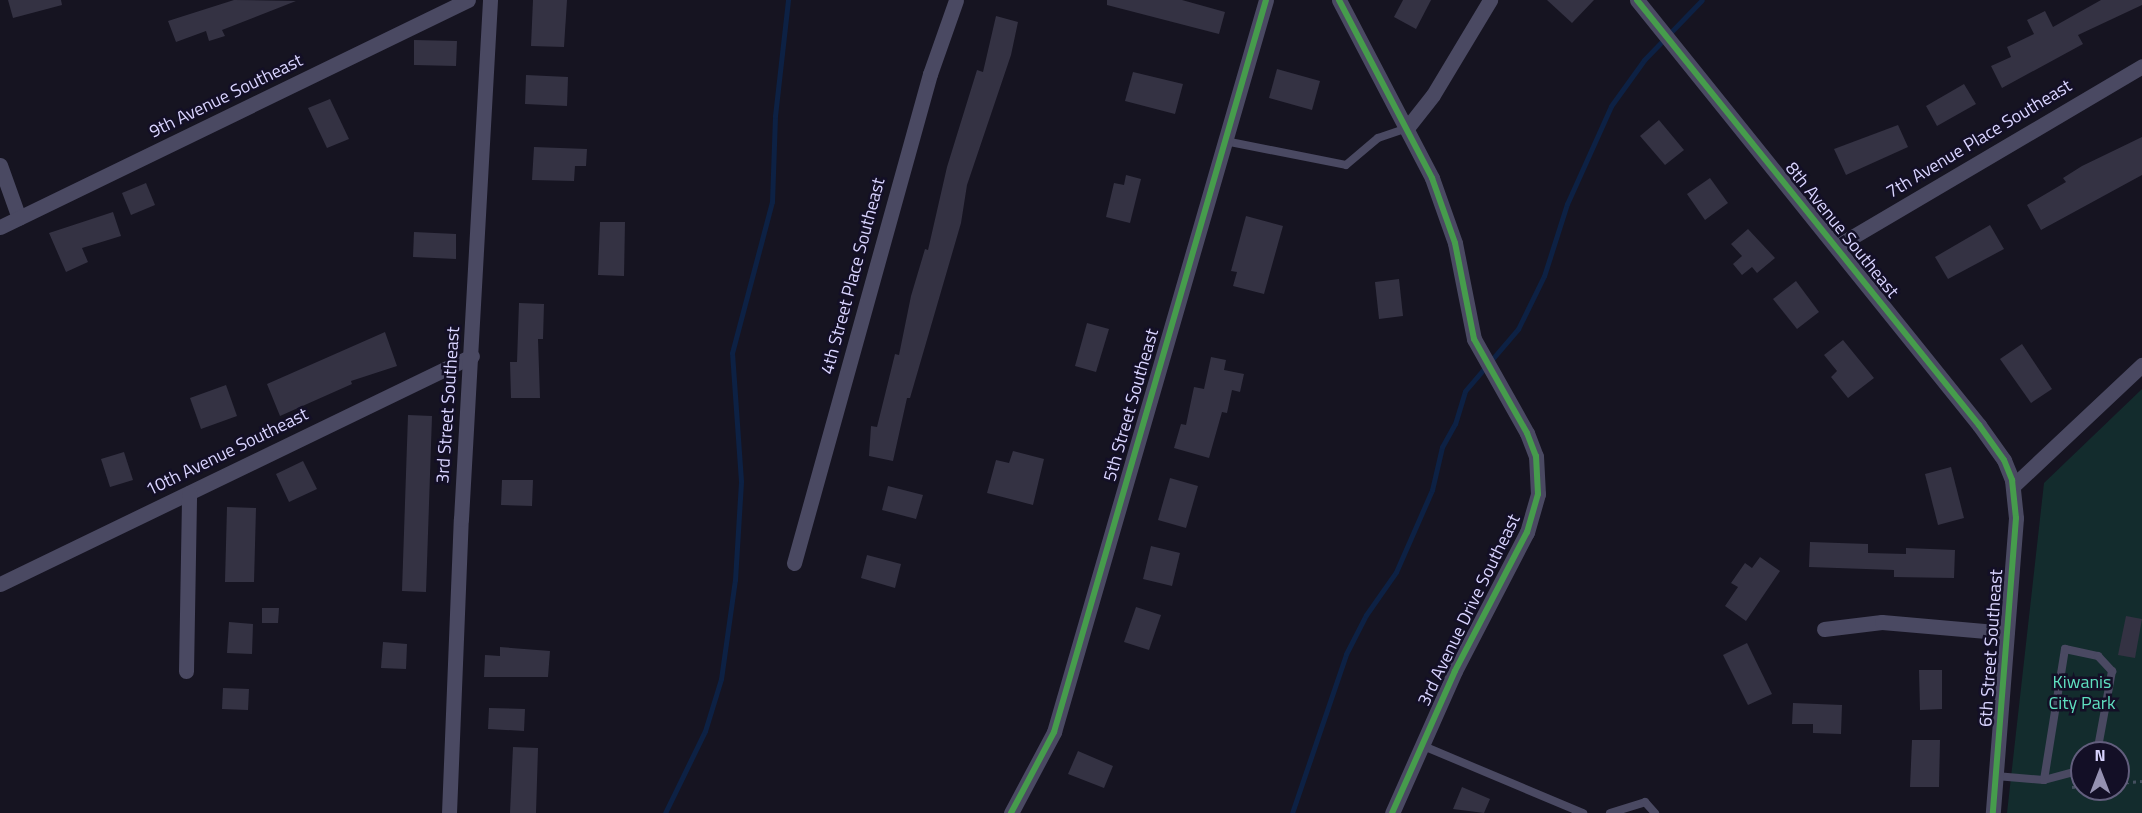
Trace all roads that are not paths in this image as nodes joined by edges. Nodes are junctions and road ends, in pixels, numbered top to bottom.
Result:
1 (468, 0) edge
2 (490, 0) edge
3 (956, 0) edge
4 (1266, 0) edge
5 (1339, 0) edge
6 (1490, 0) edge
7 (1637, 0) edge
8 (2142, 66) edge
9 (1407, 128) junction
10 (1224, 140) junction
11 (0, 165) edge
12 (19, 218) junction
13 (0, 227) edge
14 (1837, 246) junction
15 (472, 356) junction
16 (2142, 365) edge
17 (2013, 486) junction
18 (189, 493) junction
19 (794, 563) dead end
20 (0, 584) edge
21 (1824, 629) dead end
22 (2007, 633) junction
23 (186, 671) dead end
24 (2099, 741) edge
25 (1421, 745) junction
26 (2070, 773) edge
27 (1996, 777) junction
28 (2044, 780) junction
29 (449, 813) edge
30 (1011, 813) edge
31 (1392, 813) edge
32 (1583, 813) edge
33 (1610, 813) edge
34 (1655, 813) edge
35 (1993, 813) edge

1 - 12 street, 9th Avenue Southeast
2 - 15 street, 3rd Street Southeast
3 - 19 street, 4th Street Place Southeast
4 - 10 street, 5th Street Southeast
5 - 9 street
6 - 9 street
7 - 14 street, 8th Avenue Southeast
8 - 14 street, 7th Avenue Place Southeast
9 - 10 lane
9 - 25 street, 3rd Avenue Drive Southeast
10 - 30 street, 5th Street Southeast
11 - 12 street
12 - 13 street, 9th Avenue Southeast
14 - 17 street, 8th Avenue Southeast
15 - 18 street, 10th Avenue Southeast
15 - 29 street, 3rd Street Southeast
16 - 17 street
17 - 22 street, 6th Street Southeast
18 - 20 street, 10th Avenue Southeast
18 - 23 street
21 - 22 street
22 - 27 street, 6th Street Southeast
24 - 28 lane
25 - 31 street, 3rd Avenue Drive Southeast
25 - 32 lane
26 - 28 lane
27 - 28 lane
27 - 35 street, 6th Street Southeast
33 - 34 lane

